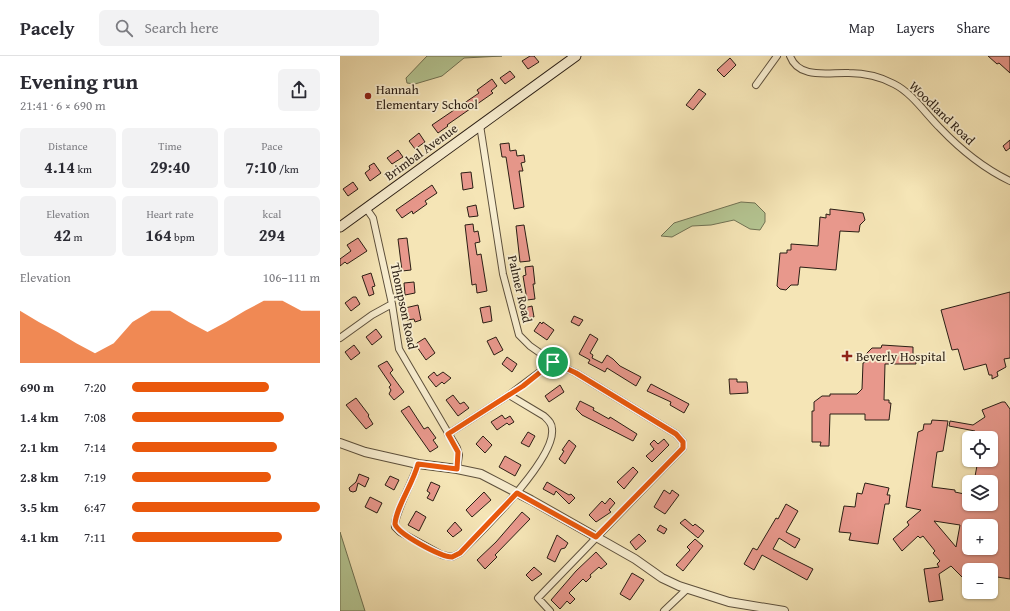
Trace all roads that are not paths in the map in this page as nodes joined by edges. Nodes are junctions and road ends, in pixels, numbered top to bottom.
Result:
1 (576, 56) edge
2 (777, 56) edge
3 (790, 56) edge
4 (756, 85) dead end
5 (480, 125) junction
6 (1010, 180) edge
7 (366, 208) junction
8 (340, 227) edge
9 (392, 304) junction
10 (340, 338) edge
11 (553, 362) junction
12 (509, 394) junction
13 (448, 434) junction
14 (340, 443) edge
15 (418, 464) junction
16 (457, 469) junction
17 (517, 493) junction
18 (596, 537) junction
19 (687, 589) junction
20 (550, 611) edge
21 (664, 611) edge
22 (784, 611) edge

1 - 5 main road, Brimbal Avenue
2 - 4 street
3 - 6 street, Woodland Road
5 - 7 main road, Brimbal Avenue
5 - 11 street, Palmer Road
7 - 8 main road, Brimbal Avenue
7 - 9 street, Thompson Road
9 - 10 street
9 - 13 street, Thompson Road
11 - 12 street
11 - 18 street, Palmer Road
12 - 13 street
12 - 17 street
13 - 16 street, Thompson Road
14 - 15 street
15 - 16 street
15 - 17 street
16 - 17 street
17 - 18 street
18 - 19 street
18 - 20 street
19 - 21 street
19 - 22 street

